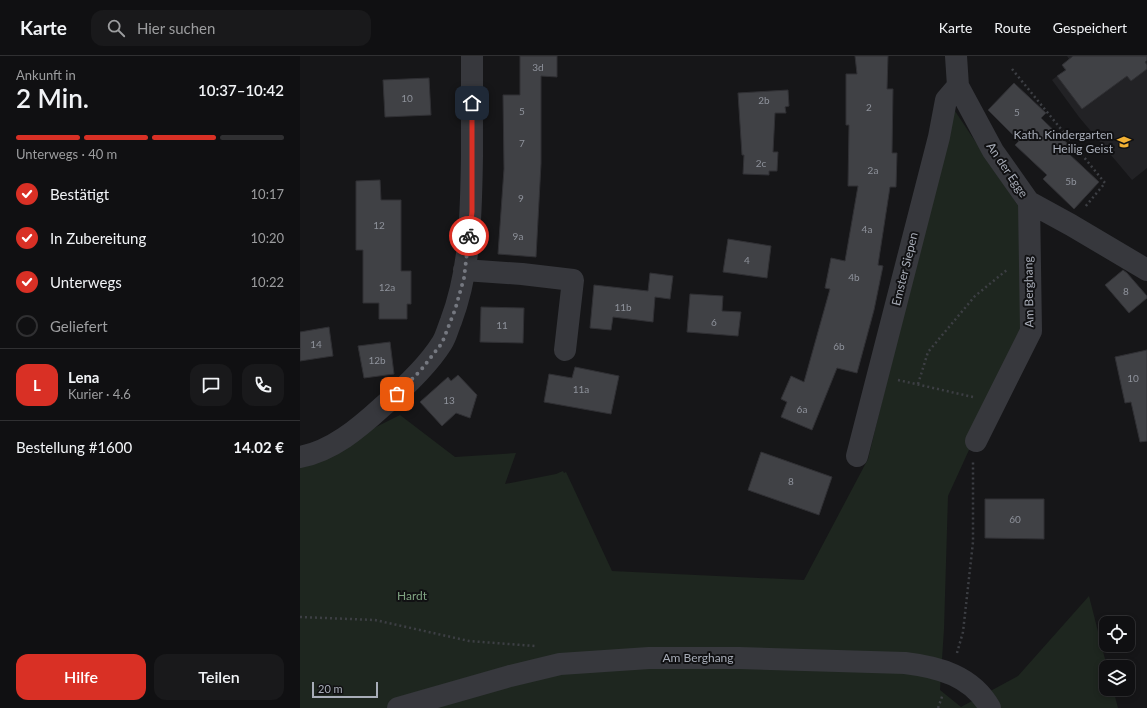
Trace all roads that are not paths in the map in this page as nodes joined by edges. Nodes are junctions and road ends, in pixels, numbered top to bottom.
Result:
1 (472, 56) edge
2 (956, 56) edge
3 (958, 86) junction
4 (1029, 202) junction
5 (464, 270) junction
6 (1147, 270) edge
7 (565, 350) dead end
8 (976, 441) road end
9 (300, 456) edge
10 (857, 456) dead end
11 (398, 708) edge
12 (990, 708) edge

1 - 5 street
2 - 3 street, An der Egge
3 - 4 street, An der Egge
3 - 10 street, Emster Siepen
4 - 6 street, An der Egge
4 - 8 street, Am Berghang
5 - 7 street
5 - 9 street
11 - 12 street, Am Berghang

